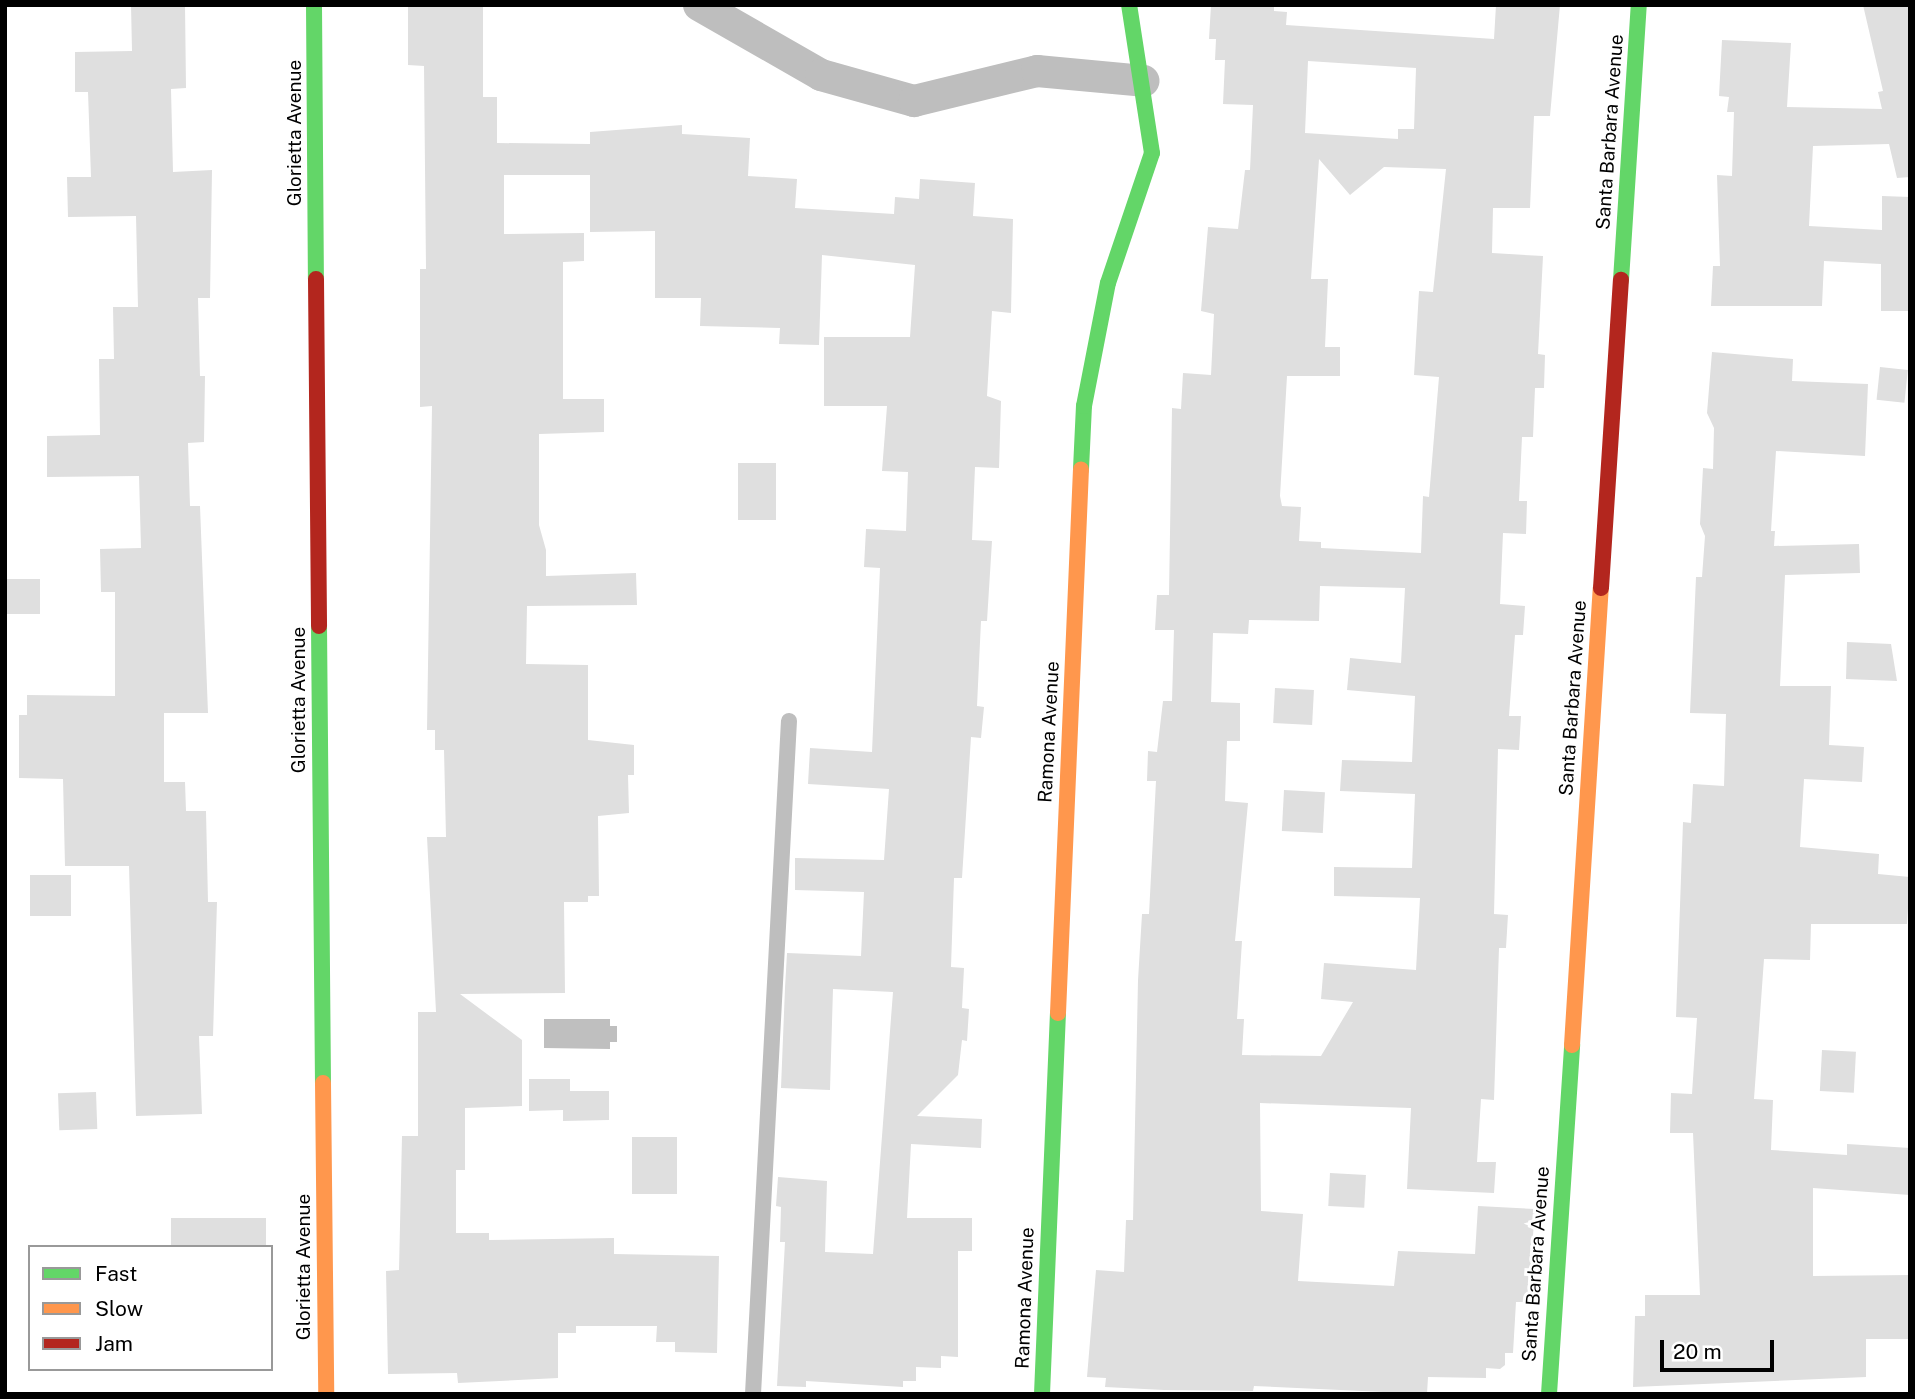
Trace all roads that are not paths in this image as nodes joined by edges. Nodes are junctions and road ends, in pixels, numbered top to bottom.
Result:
1 (314, 5) edge
2 (699, 5) edge
3 (1129, 5) edge
4 (1639, 5) edge
5 (1144, 81) junction
6 (789, 721) dead end
7 (326, 1394) edge
8 (753, 1394) edge
9 (1042, 1394) edge
10 (1549, 1394) edge

1 - 7 street, Glorietta Avenue
2 - 5 street
3 - 5 street, Ramona Avenue
4 - 10 street, Santa Barbara Avenue
5 - 9 street, Ramona Avenue
6 - 8 lane

